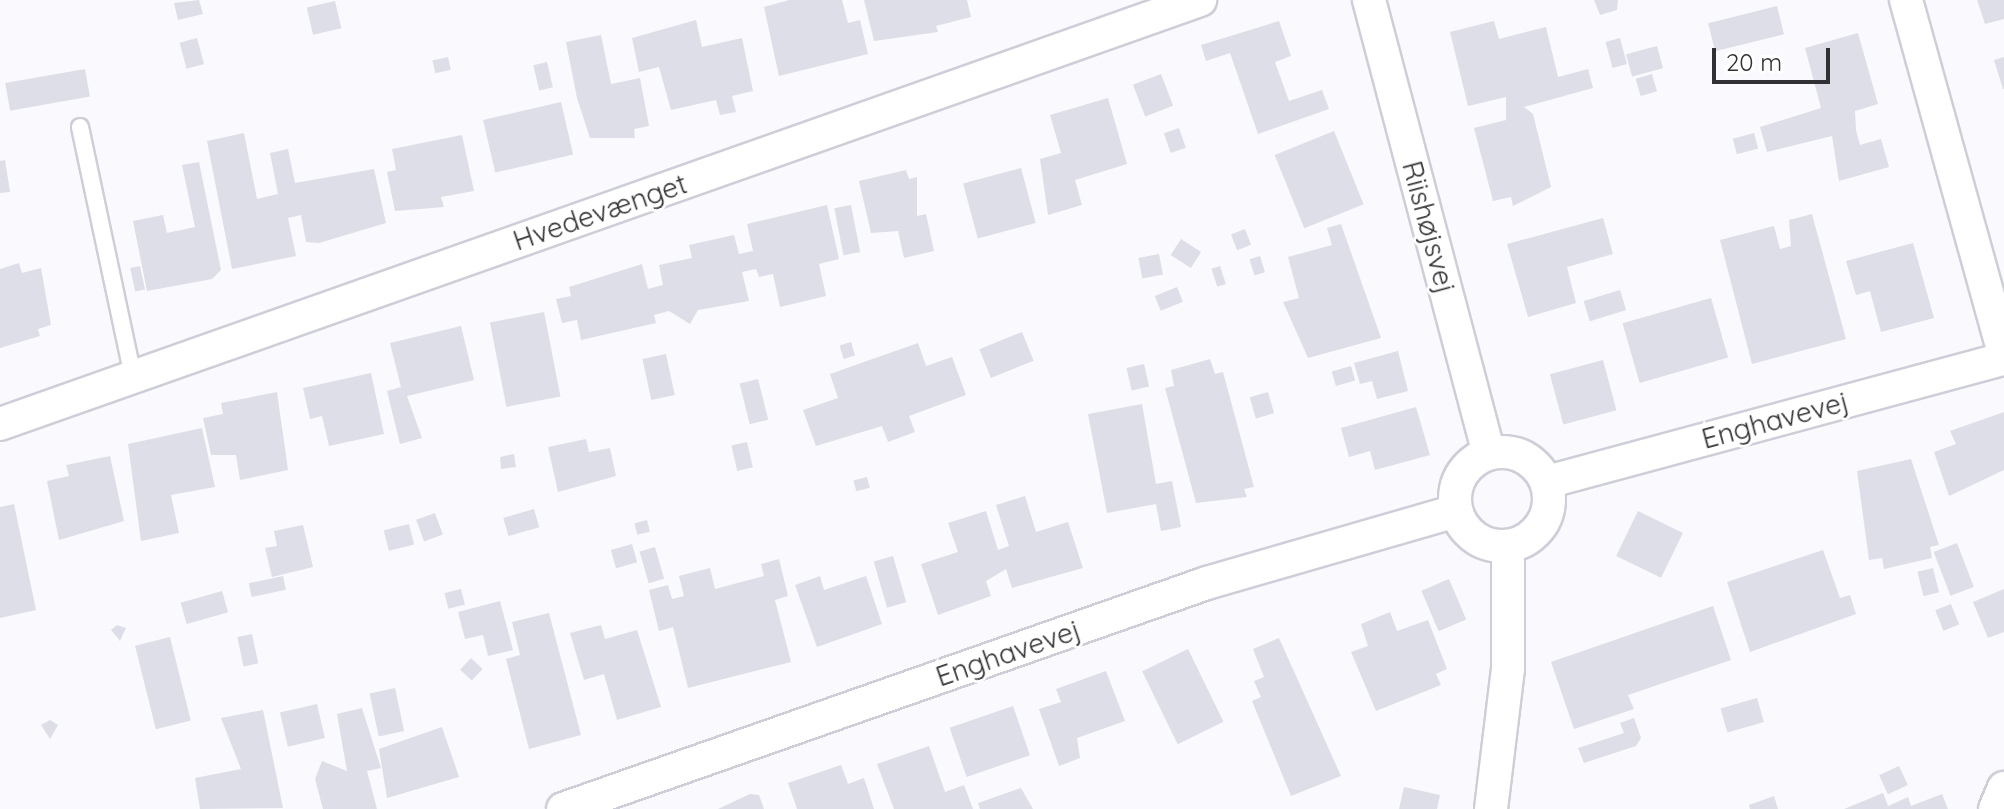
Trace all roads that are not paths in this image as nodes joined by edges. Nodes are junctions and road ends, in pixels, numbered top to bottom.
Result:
1 (1200, 0) edge
2 (1369, 0) edge
3 (1906, 0) edge
4 (80, 127) dead end
5 (2004, 356) edge
6 (133, 377) junction
7 (0, 424) edge
8 (1489, 453) junction
9 (1547, 482) junction
10 (1456, 511) junction
11 (1508, 546) junction
12 (2004, 788) edge
13 (563, 809) edge
14 (1491, 809) edge
15 (1995, 809) edge

1 - 6 street, Hvedevænget
2 - 8 street, Riishøjsvej
3 - 5 street
4 - 6 lane
5 - 9 street, Enghavevej
6 - 7 street, Hvedevænget
8 - 9 street
8 - 10 street
9 - 11 street
10 - 11 street
10 - 13 street, Enghavevej
11 - 14 street
12 - 15 street

